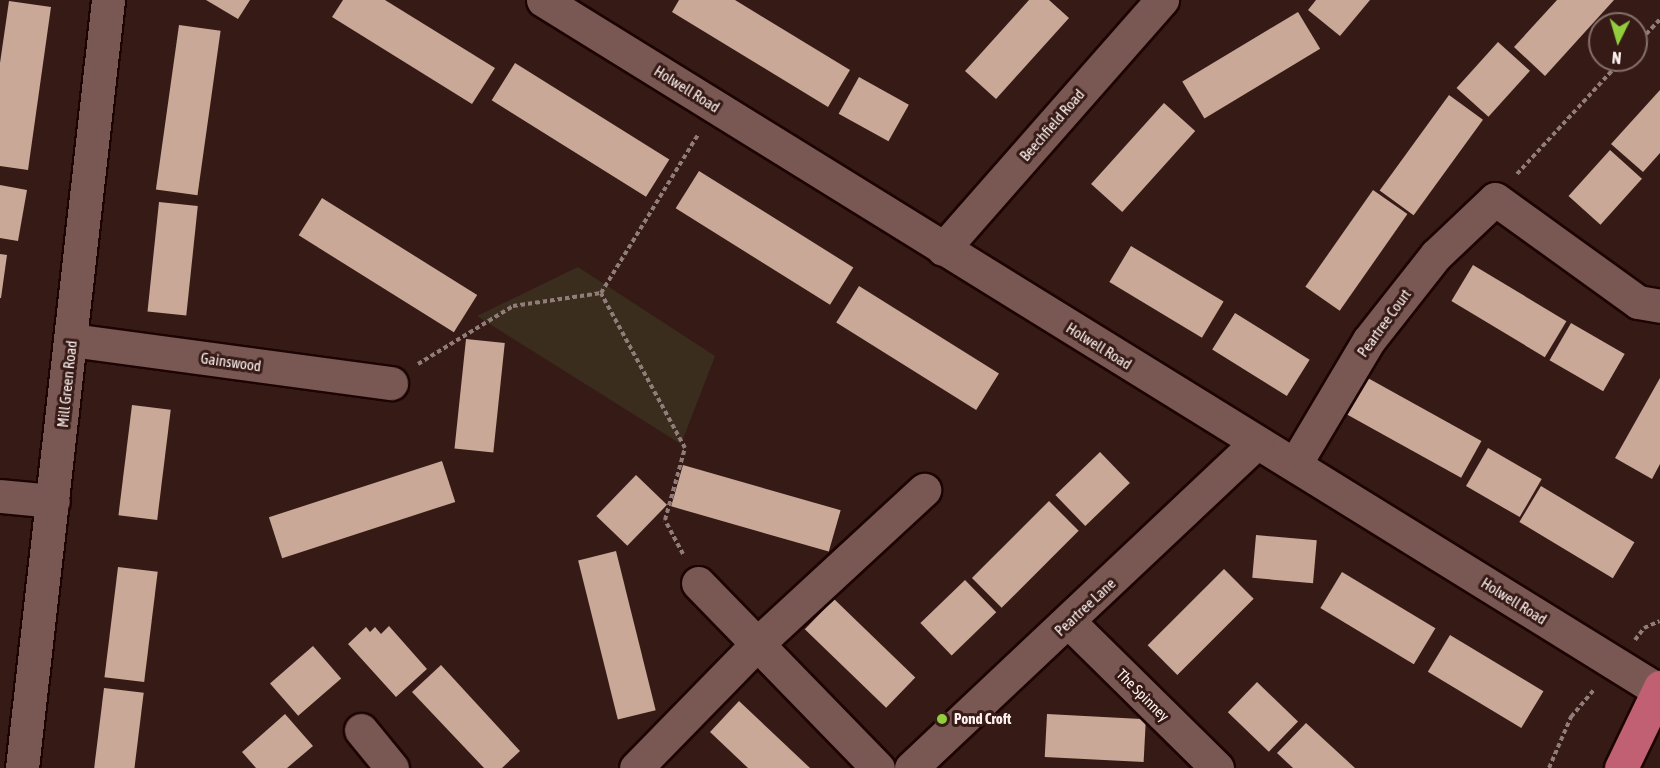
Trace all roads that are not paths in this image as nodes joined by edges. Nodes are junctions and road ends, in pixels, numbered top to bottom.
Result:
1 (108, 0) edge
2 (543, 0) edge
3 (1162, 0) edge
4 (942, 249) junction
5 (1660, 306) edge
6 (72, 340) junction
7 (391, 383) road end
8 (1256, 443) junction
9 (1294, 464) junction
10 (924, 490) dead end
11 (0, 496) edge
12 (53, 501) junction
13 (698, 583) road end
14 (1069, 622) junction
15 (756, 645) junction
16 (1659, 688) edge
17 (361, 730) dead end
18 (383, 765) edge
19 (22, 768) edge
20 (636, 768) edge
21 (878, 768) edge
22 (911, 768) edge
23 (1217, 768) edge
24 (1621, 768) edge

1 - 6 street, Mill Green Road
2 - 4 street, Holwell Road
3 - 4 street, Beechfield Road
4 - 8 street, Holwell Road
5 - 9 street, Peartree Court
6 - 7 street, Gainswood
6 - 12 street, Mill Green Road
8 - 9 street, Holwell Road
8 - 14 street, Peartree Lane
9 - 16 street, Holwell Road
10 - 15 street
11 - 12 street
12 - 19 street, Mill Green Road
13 - 15 street
14 - 22 street, Peartree Lane
14 - 23 street, The Spinney
15 - 20 street
15 - 21 street
16 - 24 main road
17 - 18 street

